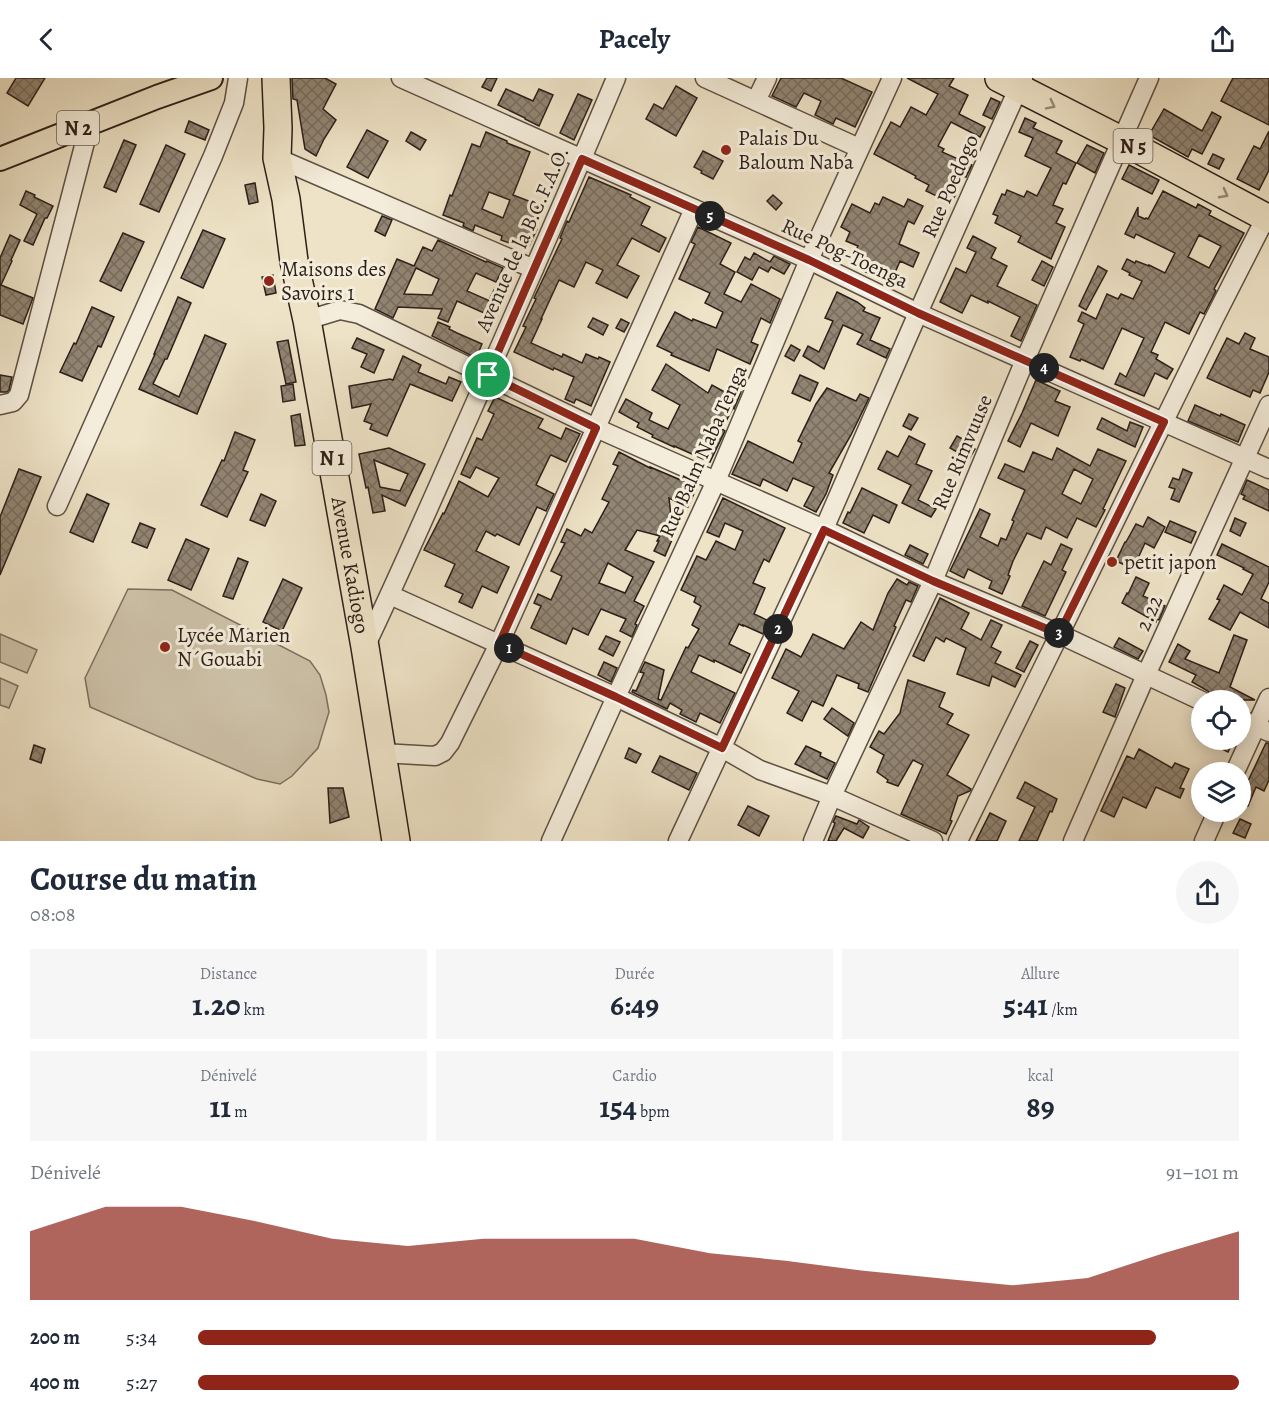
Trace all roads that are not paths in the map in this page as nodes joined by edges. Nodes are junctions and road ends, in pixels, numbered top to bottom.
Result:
1 (188, 78) edge
2 (211, 78) edge
3 (238, 78) edge
4 (260, 78) edge
5 (276, 78) edge
6 (401, 78) edge
7 (616, 78) edge
8 (705, 78) edge
9 (767, 78) edge
10 (892, 78) edge
11 (1149, 78) edge
12 (1013, 81) edge
13 (157, 97) junction
14 (756, 100) junction
15 (90, 123) junction
16 (1121, 140) junction
17 (859, 148) junction
18 (277, 156) junction
19 (0, 159) edge
20 (582, 159) junction
21 (694, 209) junction
22 (1268, 216) edge
23 (809, 260) junction
24 (534, 269) junction
25 (918, 313) junction
26 (307, 320) junction
27 (1025, 360) junction
28 (488, 375) junction
29 (0, 405) edge
30 (1269, 405) edge
31 (1164, 422) junction
32 (596, 428) junction
33 (1245, 458) junction
34 (1269, 469) edge
35 (716, 481) junction
36 (57, 506) dead end
37 (824, 530) junction
38 (933, 581) junction
39 (390, 595) junction
40 (1059, 634) junction
41 (499, 644) junction
42 (365, 647) junction
43 (1146, 675) junction
44 (1191, 696) edge
45 (616, 697) junction
46 (1269, 698) edge
47 (1255, 726) edge
48 (722, 748) junction
49 (383, 758) junction
50 (1239, 762) edge
51 (832, 796) junction
52 (1213, 822) edge
53 (396, 841) edge
54 (413, 841) edge
55 (551, 841) edge
56 (678, 841) edge
57 (813, 841) edge
58 (933, 841) edge
59 (958, 841) edge
60 (1073, 841) edge
61 (1204, 841) edge

1 - 13 main road, N 2
2 - 13 main road, N 2
3 - 36 street
4 - 18 highway, Avenue Kadiogo / N 1
5 - 18 highway, Avenue Kadiogo / N 1
6 - 20 street, Rue Pog-Toenga
7 - 20 street, Avenue de la B.C.F.A.O.
8 - 14 street
9 - 14 street
10 - 17 street, Rue Balm Naba Tenga
11 - 16 street, Rue Rimvuuse
12 -> 16 highway, N 5
12 - 25 street, Rue Poedogo
13 - 15 main road, N 2
14 - 17 street
15 - 19 main road, N 2
15 - 29 street
16 -> 22 highway, N 5
16 - 27 street, Rue Rimvuuse
17 - 23 street, Rue Balm Naba Tenga
18 - 24 street
18 - 26 highway, Avenue Kadiogo / N 1
20 - 21 street, Rue Pog-Toenga
20 - 24 street, Avenue de la B.C.F.A.O.
21 - 23 street, Rue Pog-Toenga
21 - 32 street
22 - 31 street
23 - 25 street, Rue Pog-Toenga
23 - 35 street, Rue Balm Naba Tenga
24 - 28 street, Avenue de la B.C.F.A.O.
25 - 27 street, Rue Pog-Toenga
25 - 37 street, Rue Poedogo
26 - 28 street
26 - 42 highway, Avenue Kadiogo / N 1
27 - 31 street, Rue Pog-Toenga
27 - 38 street, Rue Rimvuuse
28 - 32 street
28 - 39 street, Avenue de la B.C.F.A.O.
30 - 33 street, 2.22
31 - 33 street, Rue Pog-Toenga
31 - 40 street
32 - 35 street
32 - 41 street
33 - 34 street, Rue Pog-Toenga
33 - 43 street, 2.22
35 - 37 street
35 - 45 street, Rue Balm Naba Tenga
37 - 38 street
37 - 48 street, Rue Poedogo
38 - 40 street
38 - 51 street, Rue Rimvuuse
39 - 41 street
39 - 42 street, Avenue de la B.C.F.A.O.
40 - 43 street
40 - 59 street
41 - 45 street
41 - 49 street
42 - 49 highway, Avenue Kadiogo / N 1
43 - 44 street
43 - 60 street, 2.22
45 - 48 street
45 - 55 street, Rue Balm Naba Tenga
46 - 47 street
47 - 50 street
48 - 51 street
48 - 56 street, Rue Poedogo
49 - 53 highway, Avenue Kadiogo / N 1
49 - 54 highway, Avenue Kadiogo / N 1
51 - 57 street, Rue Rimvuuse
51 - 58 street
52 - 61 street

